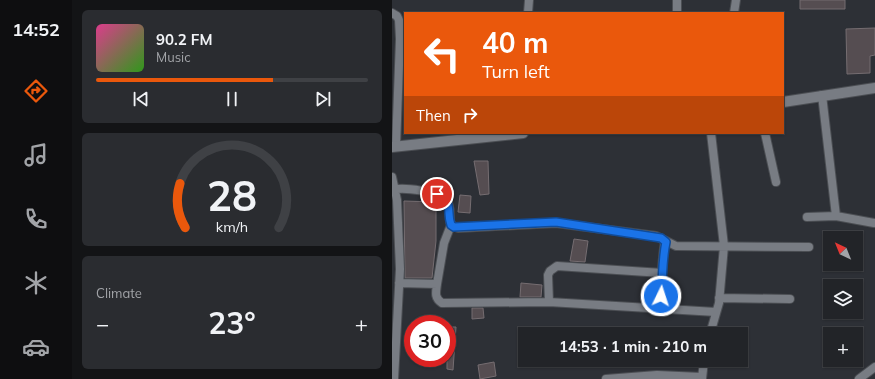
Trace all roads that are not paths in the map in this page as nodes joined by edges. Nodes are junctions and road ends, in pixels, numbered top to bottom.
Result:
1 (529, 0) edge
2 (677, 0) edge
3 (736, 0) edge
4 (528, 12) edge
5 (676, 12) edge
6 (734, 12) edge
7 (392, 13) edge
8 (875, 88) edge
9 (822, 94) junction
10 (784, 102) edge
11 (512, 134) edge
12 (711, 134) edge
13 (765, 134) edge
14 (394, 146) edge
15 (392, 177) edge
16 (776, 182) dead end
17 (393, 189) edge
18 (836, 216) junction
19 (806, 217) dead end
20 (874, 224) dead end
21 (451, 225) junction
22 (666, 242) junction
23 (724, 246) junction
24 (809, 247) dead end
25 (662, 273) junction
26 (397, 279) edge
27 (437, 284) junction
28 (719, 298) junction
29 (790, 298) dead end
30 (549, 302) junction
31 (660, 309) junction
32 (716, 312) junction
33 (712, 327) edge
34 (394, 355) edge
35 (703, 367) edge
36 (871, 373) edge
37 (702, 378) edge
38 (394, 379) edge
39 (606, 379) edge
40 (859, 379) edge

1 - 4 street
2 - 5 street
3 - 6 street
7 - 14 street
8 - 9 street
9 - 10 street
9 - 18 street
11 - 14 street
12 - 23 street
13 - 16 street
15 - 17 street
17 - 21 street
17 - 26 street
18 - 19 street
18 - 20 street
21 - 22 street
21 - 27 street
22 - 23 street
22 - 25 street
23 - 24 street
23 - 28 street
25 - 30 street
25 - 31 street
26 - 27 street
26 - 34 street
27 - 30 street
28 - 29 street
28 - 32 street
30 - 31 street
31 - 32 street
32 - 33 street
34 - 38 street
35 - 37 street
36 - 40 street
37 - 39 street

